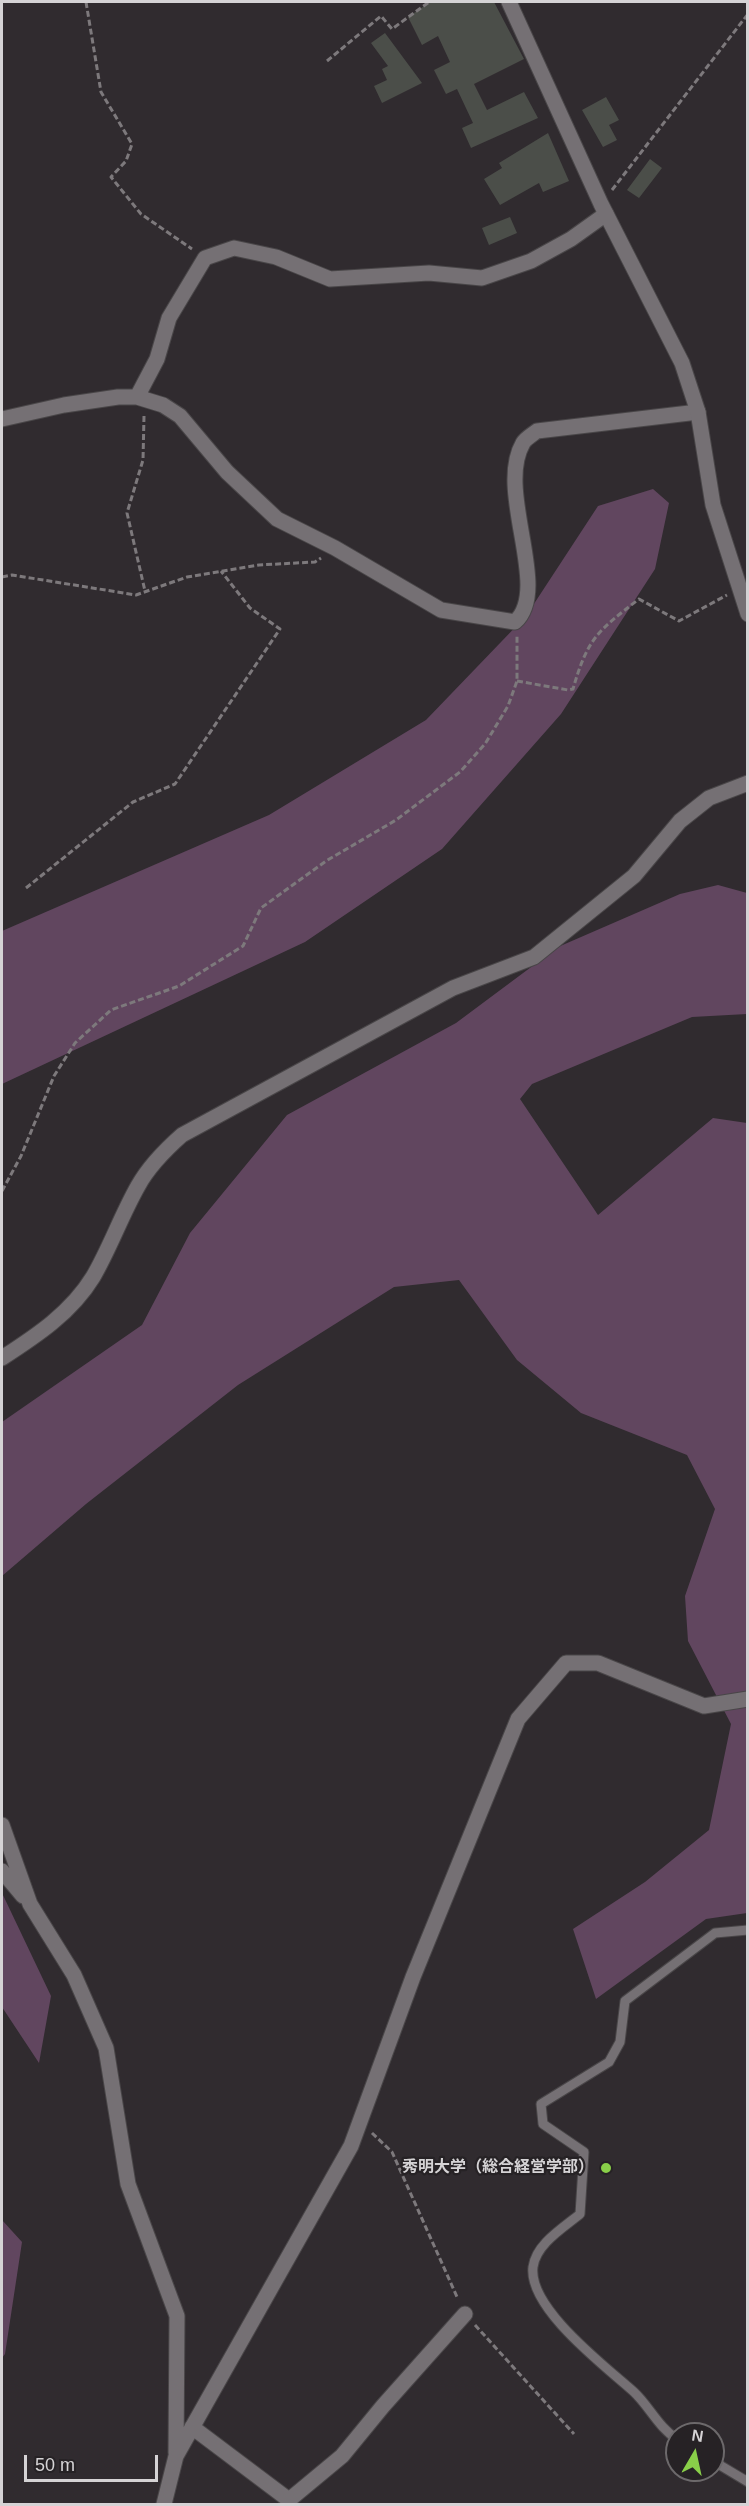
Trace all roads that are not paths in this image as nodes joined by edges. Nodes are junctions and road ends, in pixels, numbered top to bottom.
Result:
1 (509, 2) edge
2 (604, 209) junction
3 (141, 398) junction
4 (698, 412) junction
5 (2, 419) edge
6 (747, 614) edge
7 (747, 783) edge
8 (2, 1358) edge
9 (747, 1699) edge
10 (2, 1825) edge
11 (2, 1871) edge
12 (30, 1904) junction
13 (747, 1930) edge
14 (465, 2314) road end
15 (665, 2426) edge
16 (192, 2427) junction
17 (176, 2456) junction
18 (725, 2468) edge
19 (747, 2482) edge
20 (289, 2502) edge
21 (164, 2505) edge

1 - 2 street
2 - 3 street
2 - 4 street
3 - 4 street
3 - 5 street
4 - 6 street
7 - 8 street
9 - 16 street
10 - 12 street
11 - 12 street
12 - 17 street
13 - 15 lane
14 - 20 street
16 - 17 street
16 - 20 street
17 - 21 street
18 - 19 lane

